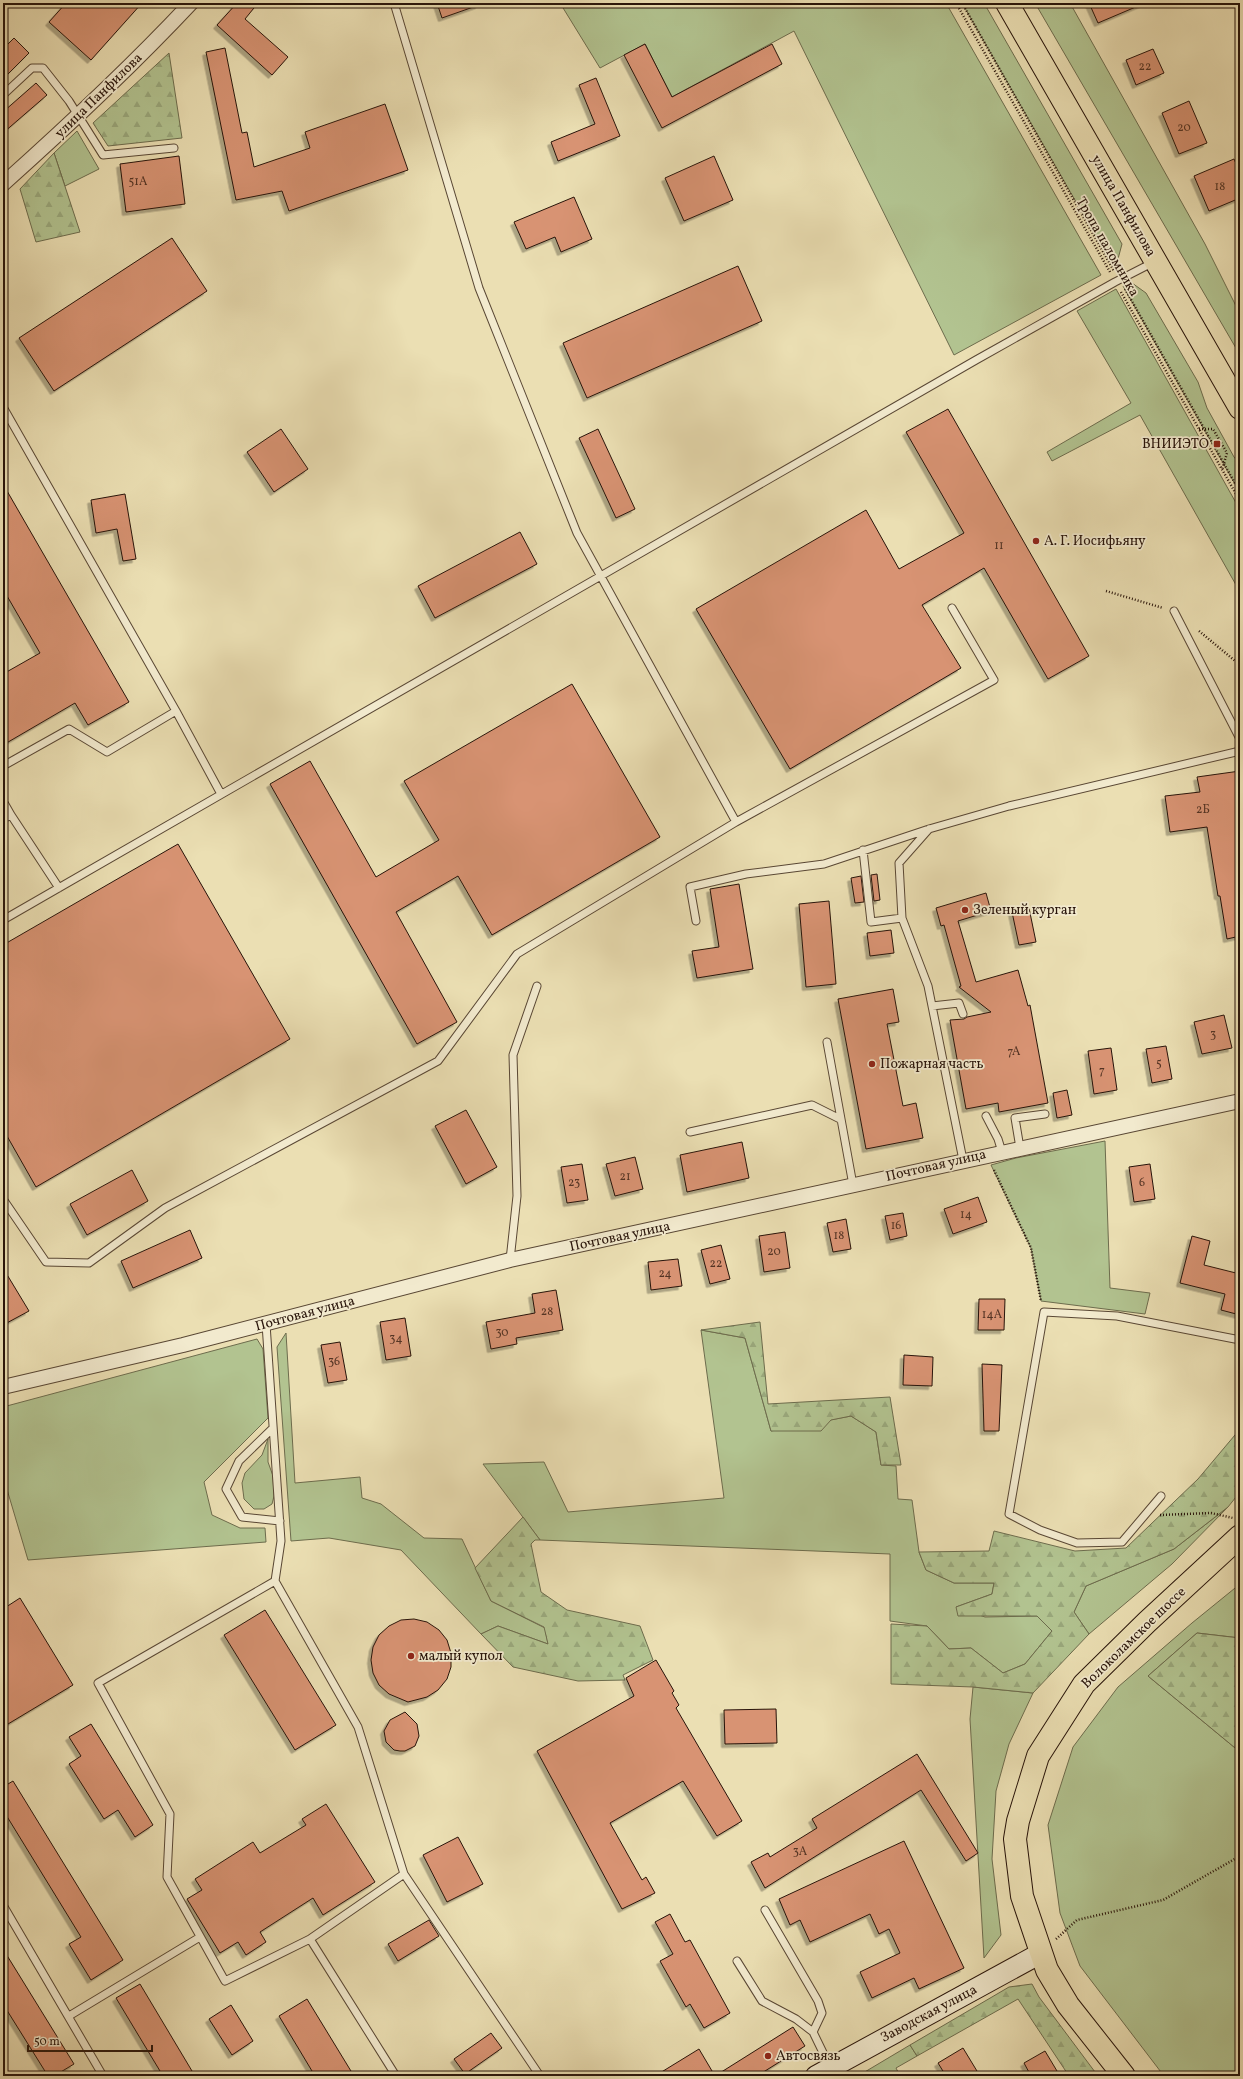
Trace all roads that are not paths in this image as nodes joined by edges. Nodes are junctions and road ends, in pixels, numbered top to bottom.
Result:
1 (191, 3) edge
2 (394, 3) edge
3 (1006, 3) edge
4 (3, 95) edge
5 (78, 118) junction
6 (174, 148) dead end
7 (3, 184) edge
8 (1155, 262) junction
9 (3, 407) edge
10 (1240, 408) edge
11 (600, 576) junction
12 (952, 608) dead end
13 (1174, 611) dead end
14 (176, 711) junction
15 (1240, 739) edge
16 (1240, 751) edge
17 (3, 766) edge
18 (221, 794) junction
19 (3, 801) edge
20 (11, 815) junction
21 (3, 819) edge
22 (736, 822) junction
23 (929, 829) junction
24 (863, 850) junction
25 (59, 888) junction
26 (902, 918) junction
27 (3, 920) edge
28 (696, 921) dead end
29 (537, 986) dead end
30 (932, 1006) junction
31 (964, 1014) dead end
32 (827, 1042) dead end
33 (1240, 1101) edge
34 (1045, 1114) dead end
35 (986, 1116) dead end
36 (840, 1119) junction
37 (690, 1132) dead end
38 (1020, 1148) junction
39 (1002, 1152) junction
40 (963, 1160) junction
41 (853, 1185) junction
42 (3, 1199) edge
43 (510, 1260) junction
44 (266, 1324) junction
45 (1240, 1340) edge
46 (3, 1388) edge
47 (273, 1428) junction
48 (1161, 1496) dead end
49 (280, 1521) junction
50 (1237, 1527) edge
51 (275, 1581) junction
52 (404, 1874) junction
53 (3, 1905) edge
54 (765, 1910) dead end
55 (200, 1937) junction
56 (310, 1939) junction
57 (1041, 1953) junction
58 (737, 1961) dead end
59 (69, 2016) junction
60 (813, 2032) junction
61 (824, 2072) edge
62 (103, 2076) edge
63 (396, 2076) edge
64 (540, 2076) edge
65 (1124, 2076) edge

1 - 5 street, улица Панфилова
2 - 11 lane
3 - 8 main road, улица Панфилова
4 - 5 lane
5 - 6 lane
5 - 7 street, улица Панфилова
8 - 10 main road, улица Панфилова
8 - 11 lane
9 - 14 lane
11 - 18 lane
11 - 22 lane
12 - 22 lane
13 - 15 lane
14 - 17 lane
14 - 18 lane
16 - 23 lane
18 - 25 lane
19 - 20 lane
20 - 21 lane
20 - 25 lane
22 - 42 lane
23 - 24 lane
23 - 26 lane
24 - 26 lane
24 - 28 lane
25 - 27 lane
26 - 30 lane
29 - 43 lane
30 - 31 lane
30 - 40 lane
32 - 36 lane
33 - 38 street, Почтовая улица
34 - 38 lane
35 - 39 lane
36 - 37 lane
36 - 41 lane
38 - 39 street, Почтовая улица
39 - 40 street, Почтовая улица
40 - 41 street, Почтовая улица
41 - 43 street, Почтовая улица
43 - 44 street, Почтовая улица
44 - 46 street, Почтовая улица
44 - 47 lane
45 - 48 lane
47 - 49 lane
47 - 49 lane
49 - 51 lane
50 - 57 main road, Волоколамское шоссе
51 - 52 lane
51 - 55 lane
52 - 56 lane
52 - 64 lane
53 - 59 lane
54 - 60 lane
55 - 56 lane
55 - 59 lane
56 - 63 lane
57 - 61 main road, Заводская улица
57 - 65 main road, Волоколамское шоссе
58 - 60 lane
59 - 62 lane
60 - 61 lane

